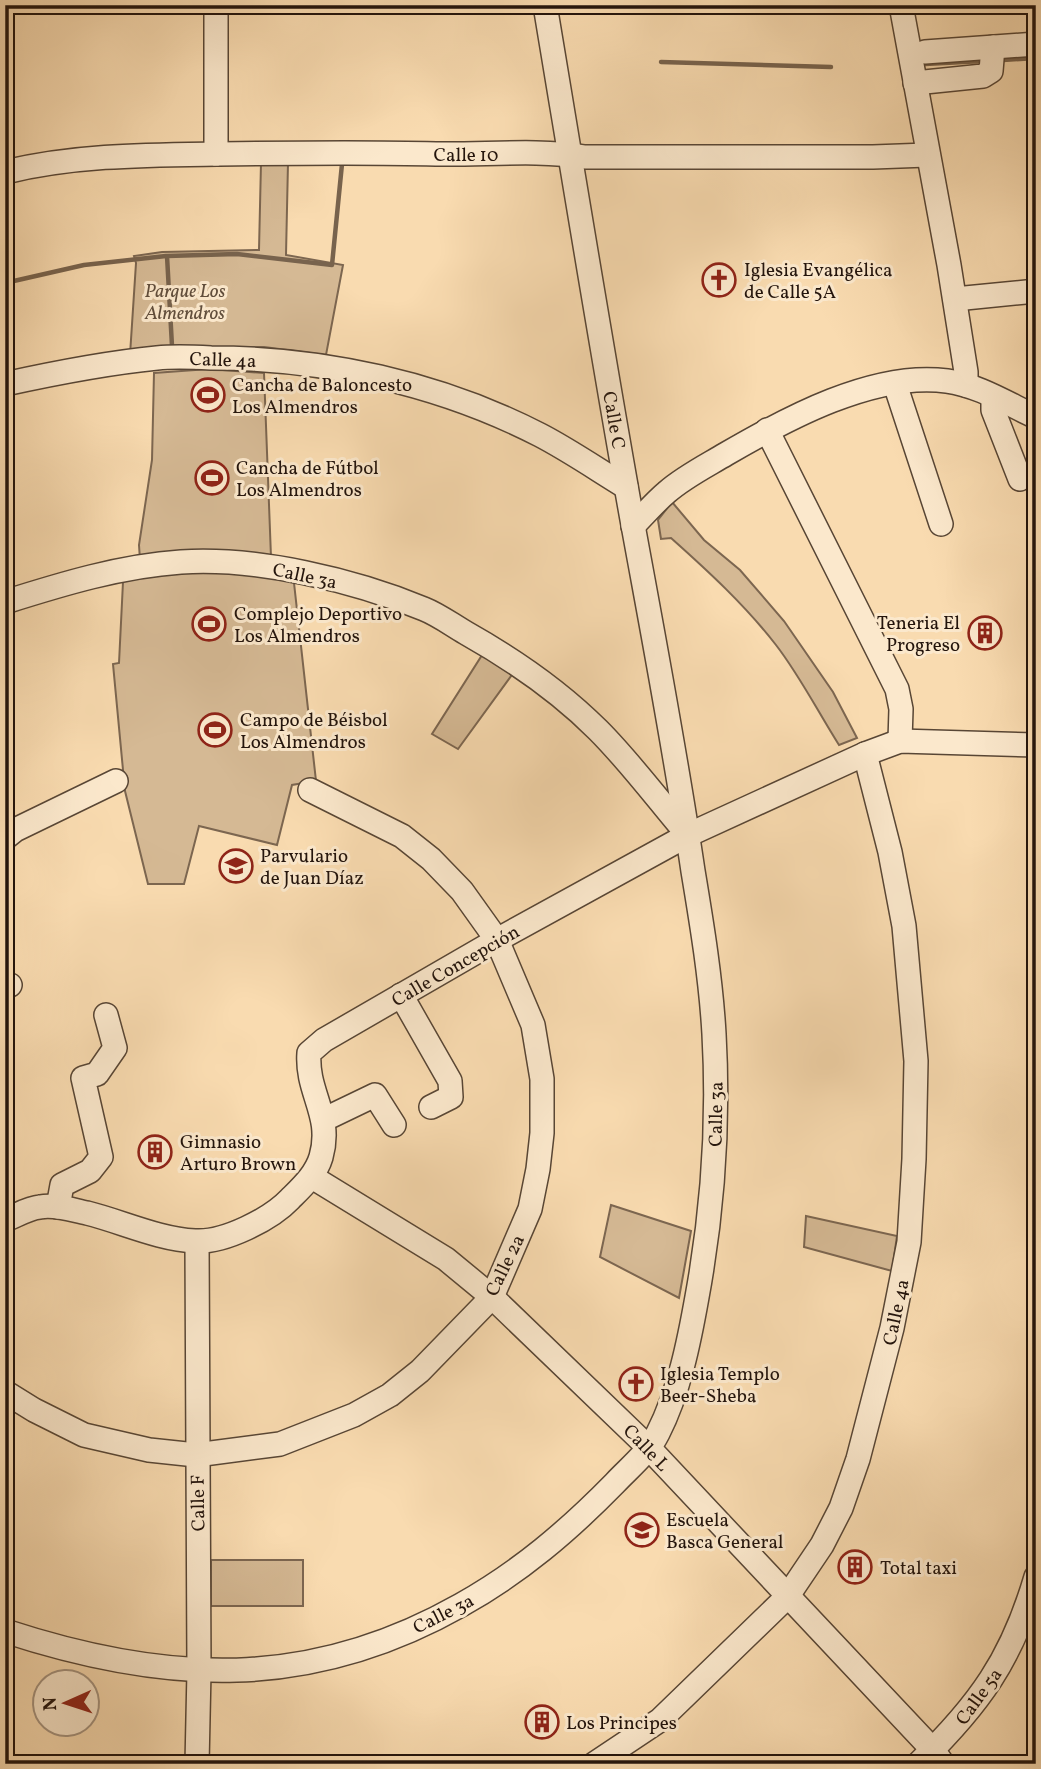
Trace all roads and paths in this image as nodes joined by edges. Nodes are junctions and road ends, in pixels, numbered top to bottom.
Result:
1 (216, 5) edge
2 (545, 5) edge
3 (901, 5) edge
4 (1036, 44) edge
5 (993, 47) junction
6 (925, 52) dead end
7 (915, 83) junction
8 (216, 154) junction
9 (570, 155) junction
10 (927, 155) junction
11 (5, 172) edge
12 (1036, 291) edge
13 (955, 299) junction
14 (895, 383) junction
15 (5, 384) edge
16 (966, 385) junction
17 (993, 397) junction
18 (1036, 417) edge
19 (767, 430) junction
20 (1020, 479) dead end
21 (626, 487) junction
22 (941, 524) dead end
23 (633, 526) junction
24 (5, 602) edge
25 (900, 741) junction
26 (1036, 745) edge
27 (865, 754) junction
28 (116, 782) dead end
29 (310, 790) dead end
30 (688, 835) junction
31 (5, 838) edge
32 (497, 940) junction
33 (401, 995) junction
34 (106, 1015) dead end
35 (431, 1107) dead end
36 (323, 1120) junction
37 (394, 1125) dead end
38 (312, 1177) junction
39 (58, 1207) junction
40 (5, 1220) edge
41 (197, 1242) junction
42 (492, 1297) junction
43 (5, 1392) edge
44 (649, 1448) junction
45 (196, 1455) junction
46 (1036, 1577) edge
47 (787, 1597) junction
48 (5, 1631) edge
49 (199, 1671) junction
50 (931, 1759) edge
51 (197, 1764) edge
52 (594, 1764) edge

1 - 8 street
2 - 9 street, Calle C
3 - 7 street
4 - 5 street
5 - 6 street
5 - 7 street
7 - 10 street
8 - 9 street, Calle 10
8 - 11 street, Calle 10
9 - 10 street, Calle 10
9 - 21 street, Calle C
10 - 13 street
12 - 13 street
13 - 16 street
14 - 16 street
14 - 19 street
14 - 22 street
15 - 21 street, Calle 4a
16 - 17 street
17 - 18 street
17 - 20 street
19 - 23 street
19 - 25 street
21 - 23 street, Calle C
23 - 30 street, Calle C
24 - 30 street, Calle 3a
25 - 26 street, Calle Concepción
25 - 27 street, Calle Concepción
27 - 30 street, Calle Concepción
27 - 47 street, Calle 4a
28 - 31 street
29 - 32 street, Calle 2a
30 - 32 street, Calle Concepción
30 - 44 street, Calle 3a
32 - 33 street, Calle Concepción
32 - 42 street, Calle 2a
33 - 35 street
33 - 36 street, Calle Concepción
34 - 39 street
36 - 37 street
36 - 38 street, Calle Concepción
38 - 41 street, Calle Concepción
38 - 42 street, Calle L
39 - 40 street, Calle Concepción
39 - 41 street, Calle Concepción
41 - 45 street, Calle F
42 - 44 street, Calle L
42 - 45 street, Calle 2a
43 - 45 street, Calle 2a
44 - 47 street, Calle L
44 - 49 street, Calle 3a
45 - 49 street, Calle F
46 - 50 street, Calle 5a
47 - 50 street, Calle L
47 - 52 street, Calle 4a
48 - 49 street, Calle 3a
49 - 51 street, Calle F

